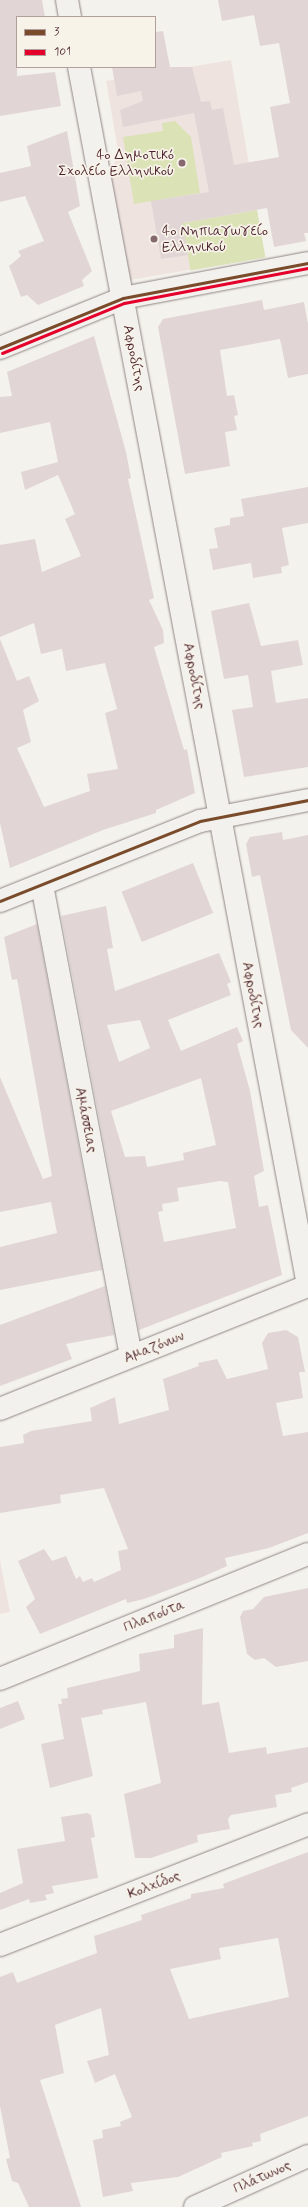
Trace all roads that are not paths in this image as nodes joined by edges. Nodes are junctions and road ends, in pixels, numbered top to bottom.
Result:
1 (67, 0) edge
2 (70, 16) edge
3 (79, 68) edge
4 (308, 263) edge
5 (123, 298) junction
6 (0, 348) edge
7 (308, 800) edge
8 (220, 816) junction
9 (42, 886) junction
10 (0, 901) edge
11 (308, 1286) edge
12 (131, 1355) junction
13 (0, 1410) edge
14 (308, 1554) edge
15 (0, 1679) edge
16 (308, 1824) edge
17 (0, 1945) edge
18 (308, 2156) edge
19 (195, 2207) edge

1 - 2 street
3 - 5 street, Αφροδίτης
4 - 5 street
5 - 6 street
5 - 8 street, Αφροδίτης
7 - 8 street
8 - 9 street
8 - 11 street, Αφροδίτης
9 - 10 street
9 - 12 street, Αμάσσειας
11 - 12 street, Αμαζόνων
12 - 13 street, Αμαζόνων
14 - 15 street, Πλαπούτα
16 - 17 street, Κολχίδος
18 - 19 street, Πλάτωνος

